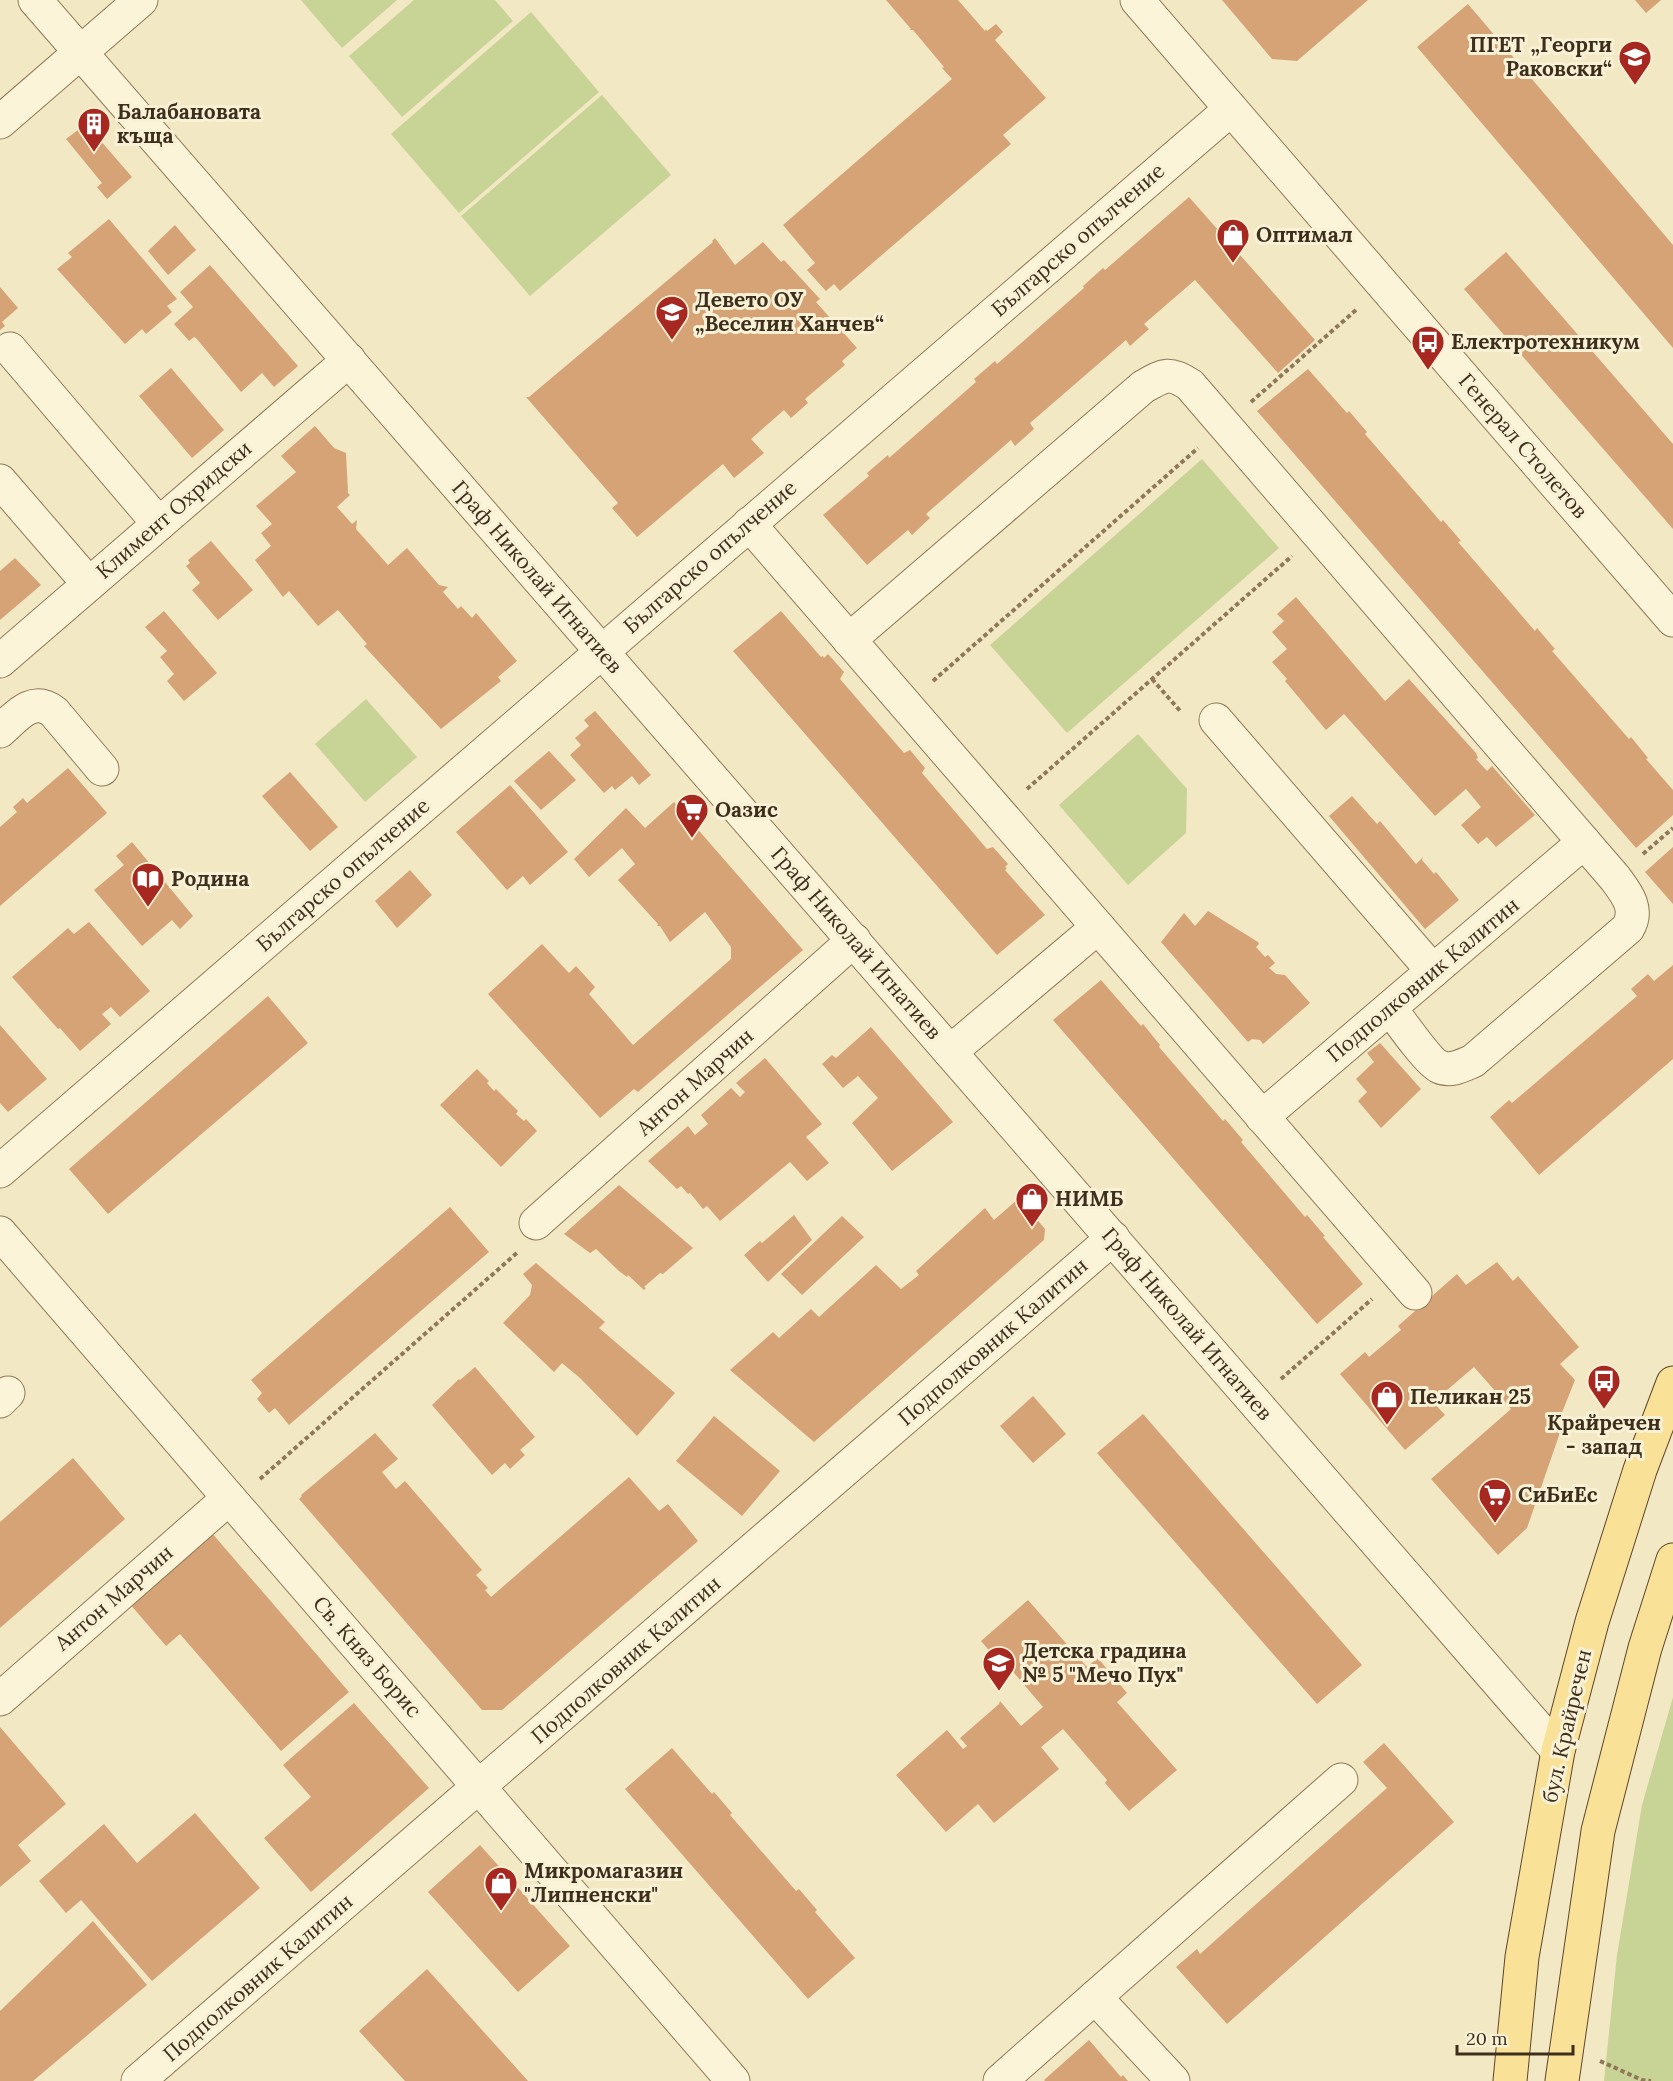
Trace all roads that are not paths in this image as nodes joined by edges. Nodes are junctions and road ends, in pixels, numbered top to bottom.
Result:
1 (35, 0) edge
2 (141, 0) edge
3 (1137, 0) edge
4 (80, 52) junction
5 (1231, 109) junction
6 (0, 122) edge
7 (10, 349) dead end
8 (349, 360) junction
9 (0, 481) edge
10 (159, 524) junction
11 (749, 524) junction
12 (89, 584) junction
13 (1673, 620) edge
14 (849, 640) junction
15 (602, 651) junction
16 (0, 661) edge
17 (1216, 720) dead end
18 (0, 731) edge
19 (102, 769) dead end
20 (1584, 842) junction
21 (1098, 927) junction
22 (854, 940) junction
23 (1433, 971) junction
24 (1390, 1008) junction
25 (950, 1052) junction
26 (1262, 1117) junction
27 (0, 1171) edge
28 (536, 1222) road end
29 (0, 1233) edge
30 (1113, 1238) junction
31 (1407, 1284) road end
32 (1673, 1383) edge
33 (229, 1498) junction
34 (1673, 1560) edge
35 (0, 1699) edge
36 (1558, 1751) junction
37 (1341, 1780) dead end
38 (479, 1786) junction
39 (1095, 1996) junction
40 (1563, 2069) edge
41 (159, 2075) edge
42 (734, 2081) edge
43 (1000, 2081) edge
44 (1173, 2081) edge
45 (1510, 2081) edge

1 - 4 street, Граф Николай Игнатиев
2 - 4 street
3 - 5 street, Генерал Столетов
4 - 6 street
4 - 8 street, Граф Николай Игнатиев
5 - 11 street, Българско опълчение
5 - 13 street, Генерал Столетов
7 - 10 street
8 - 10 street, Климент Охридски
8 - 15 street, Граф Николай Игнатиев
9 - 12 street
10 - 12 street, Климент Охридски
11 - 14 street
11 - 15 street, Българско опълчение
12 - 16 street, Климент Охридски
14 - 20 street
14 - 21 street
15 - 22 street, Граф Николай Игнатиев
15 - 27 street, Българско опълчение
17 - 23 street
18 - 19 street
20 - 23 street, Подполковник Калитин
20 - 24 street
21 - 25 street
21 - 26 street
22 - 25 street, Граф Николай Игнатиев
22 - 28 street, Антон Марчин
23 - 24 street, Подполковник Калитин
24 - 26 street, Подполковник Калитин
25 - 30 street, Граф Николай Игнатиев
26 - 31 street
29 - 33 street, Св. Княз Борис
30 - 36 street, Граф Николай Игнатиев
30 - 38 street, Подполковник Калитин
32 - 36 main road, бул. Крайречен
33 - 35 street, Антон Марчин
33 - 38 street, Св. Княз Борис
34 - 40 main road
36 - 45 main road, бул. Крайречен
37 - 39 street
38 - 41 street, Подполковник Калитин
38 - 42 street, Св. Княз Борис
39 - 43 street
39 - 44 street

